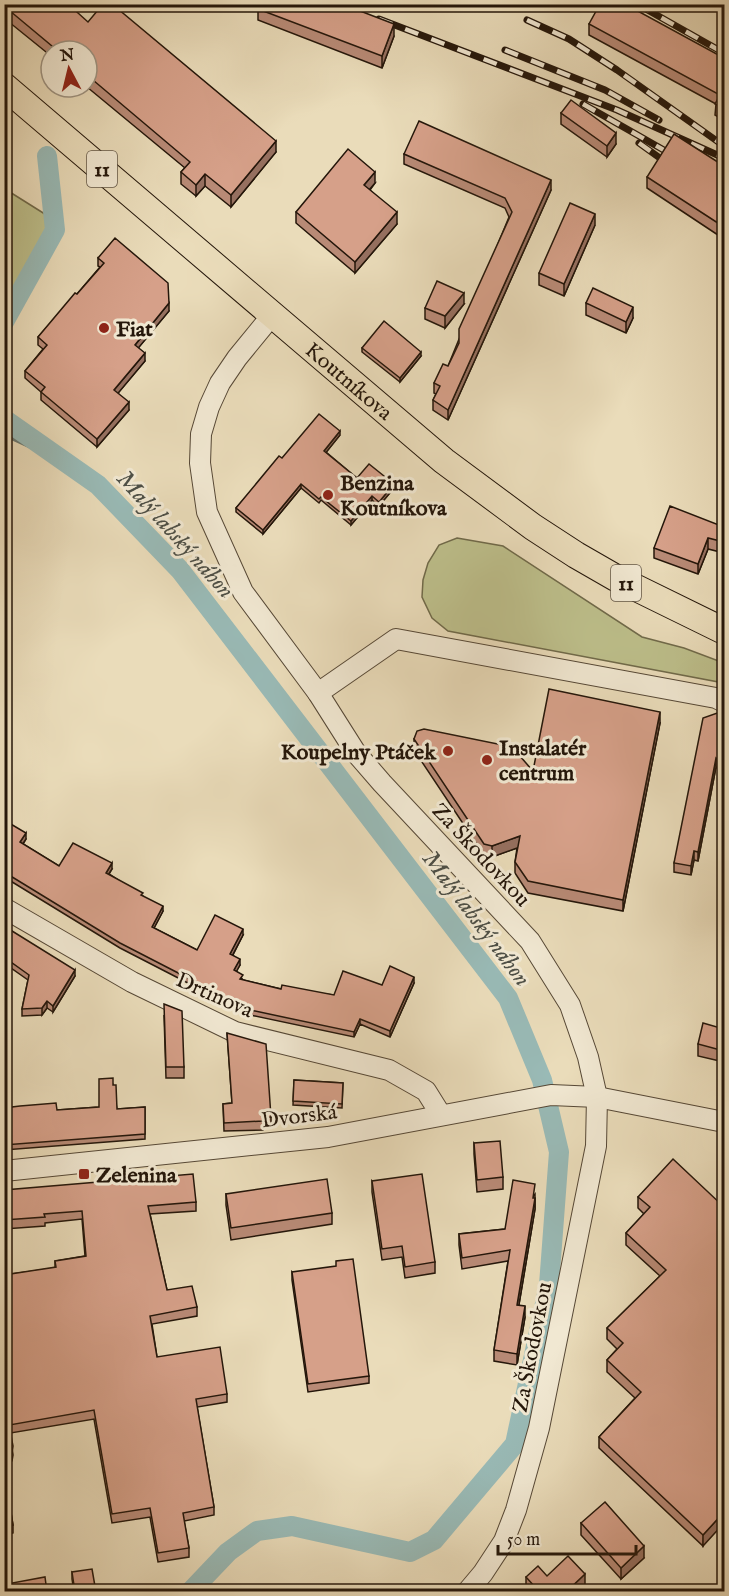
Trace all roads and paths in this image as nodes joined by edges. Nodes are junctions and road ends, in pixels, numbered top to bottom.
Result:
1 (4, 86) edge
2 (273, 314) junction
3 (724, 631) edge
4 (318, 693) junction
5 (724, 702) edge
6 (4, 908) edge
7 (597, 1097) junction
8 (441, 1116) junction
9 (724, 1122) edge
10 (4, 1171) edge
11 (467, 1592) edge

1 - 2 main road, Koutníkova / 11
2 - 3 main road, Koutníkova / 11
2 - 4 street, Za Škodovkou
4 - 5 street
4 - 7 street, Za Škodovkou
6 - 8 street, Drtinova
7 - 8 street, Dvorská
7 - 9 street
7 - 11 street, Za Škodovkou
8 - 10 street, Dvorská

